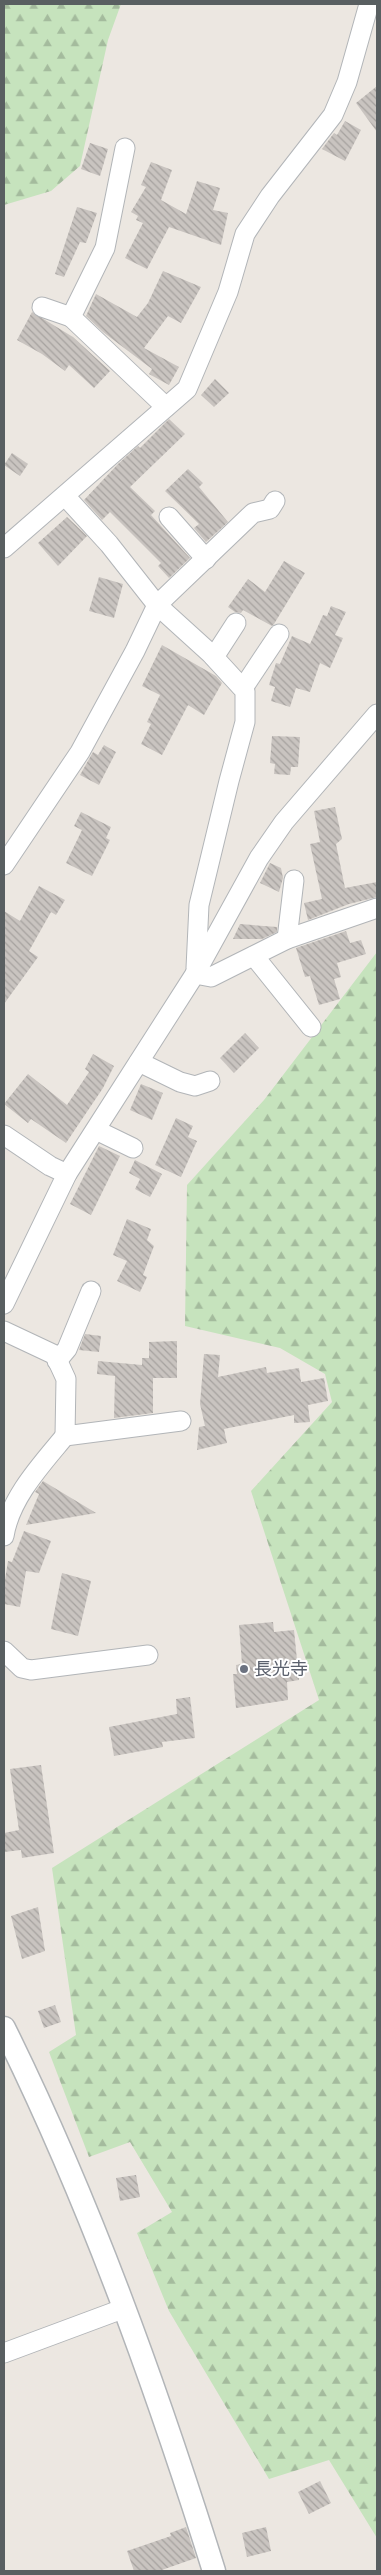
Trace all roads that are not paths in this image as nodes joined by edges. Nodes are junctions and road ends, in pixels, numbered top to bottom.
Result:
1 (369, 4) edge
2 (125, 148) dead end
3 (42, 307) dead end
4 (72, 317) junction
5 (166, 407) junction
6 (65, 496) junction
7 (275, 501) dead end
8 (169, 517) dead end
9 (4, 548) edge
10 (206, 559) junction
11 (157, 605) junction
12 (236, 623) dead end
13 (279, 634) dead end
14 (214, 657) junction
15 (242, 688) junction
16 (377, 714) edge
17 (4, 865) edge
18 (294, 880) dead end
19 (377, 908) edge
20 (287, 939) junction
21 (254, 956) junction
22 (195, 974) junction
23 (312, 1027) dead end
24 (139, 1062) junction
25 (210, 1081) dead end
26 (96, 1130) junction
27 (4, 1135) edge
28 (133, 1148) dead end
29 (67, 1174) junction
30 (91, 1291) dead end
31 (4, 1304) edge
32 (4, 1331) edge
33 (57, 1360) junction
34 (181, 1421) dead end
35 (65, 1436) junction
36 (4, 1536) edge
37 (4, 1652) edge
38 (148, 1655) dead end
39 (4, 2028) edge
40 (125, 2308) junction
41 (4, 2353) edge
42 (214, 2571) edge

1 - 5 street
2 - 4 street
3 - 4 street
4 - 5 street
5 - 6 street
6 - 9 street
6 - 11 street
7 - 10 street
8 - 10 street
10 - 11 street
11 - 14 street
11 - 17 street
12 - 14 street
13 - 15 street
14 - 15 street
15 - 22 street
16 - 22 street
18 - 20 street
19 - 20 street
20 - 21 street
21 - 22 street
21 - 23 street
22 - 24 street
24 - 25 street
24 - 26 street
26 - 28 street
26 - 29 street
27 - 29 street
29 - 31 street
30 - 33 street
32 - 33 street
33 - 35 street
34 - 35 street
35 - 36 street
37 - 38 street
39 - 40 street
40 - 41 street
40 - 42 street

